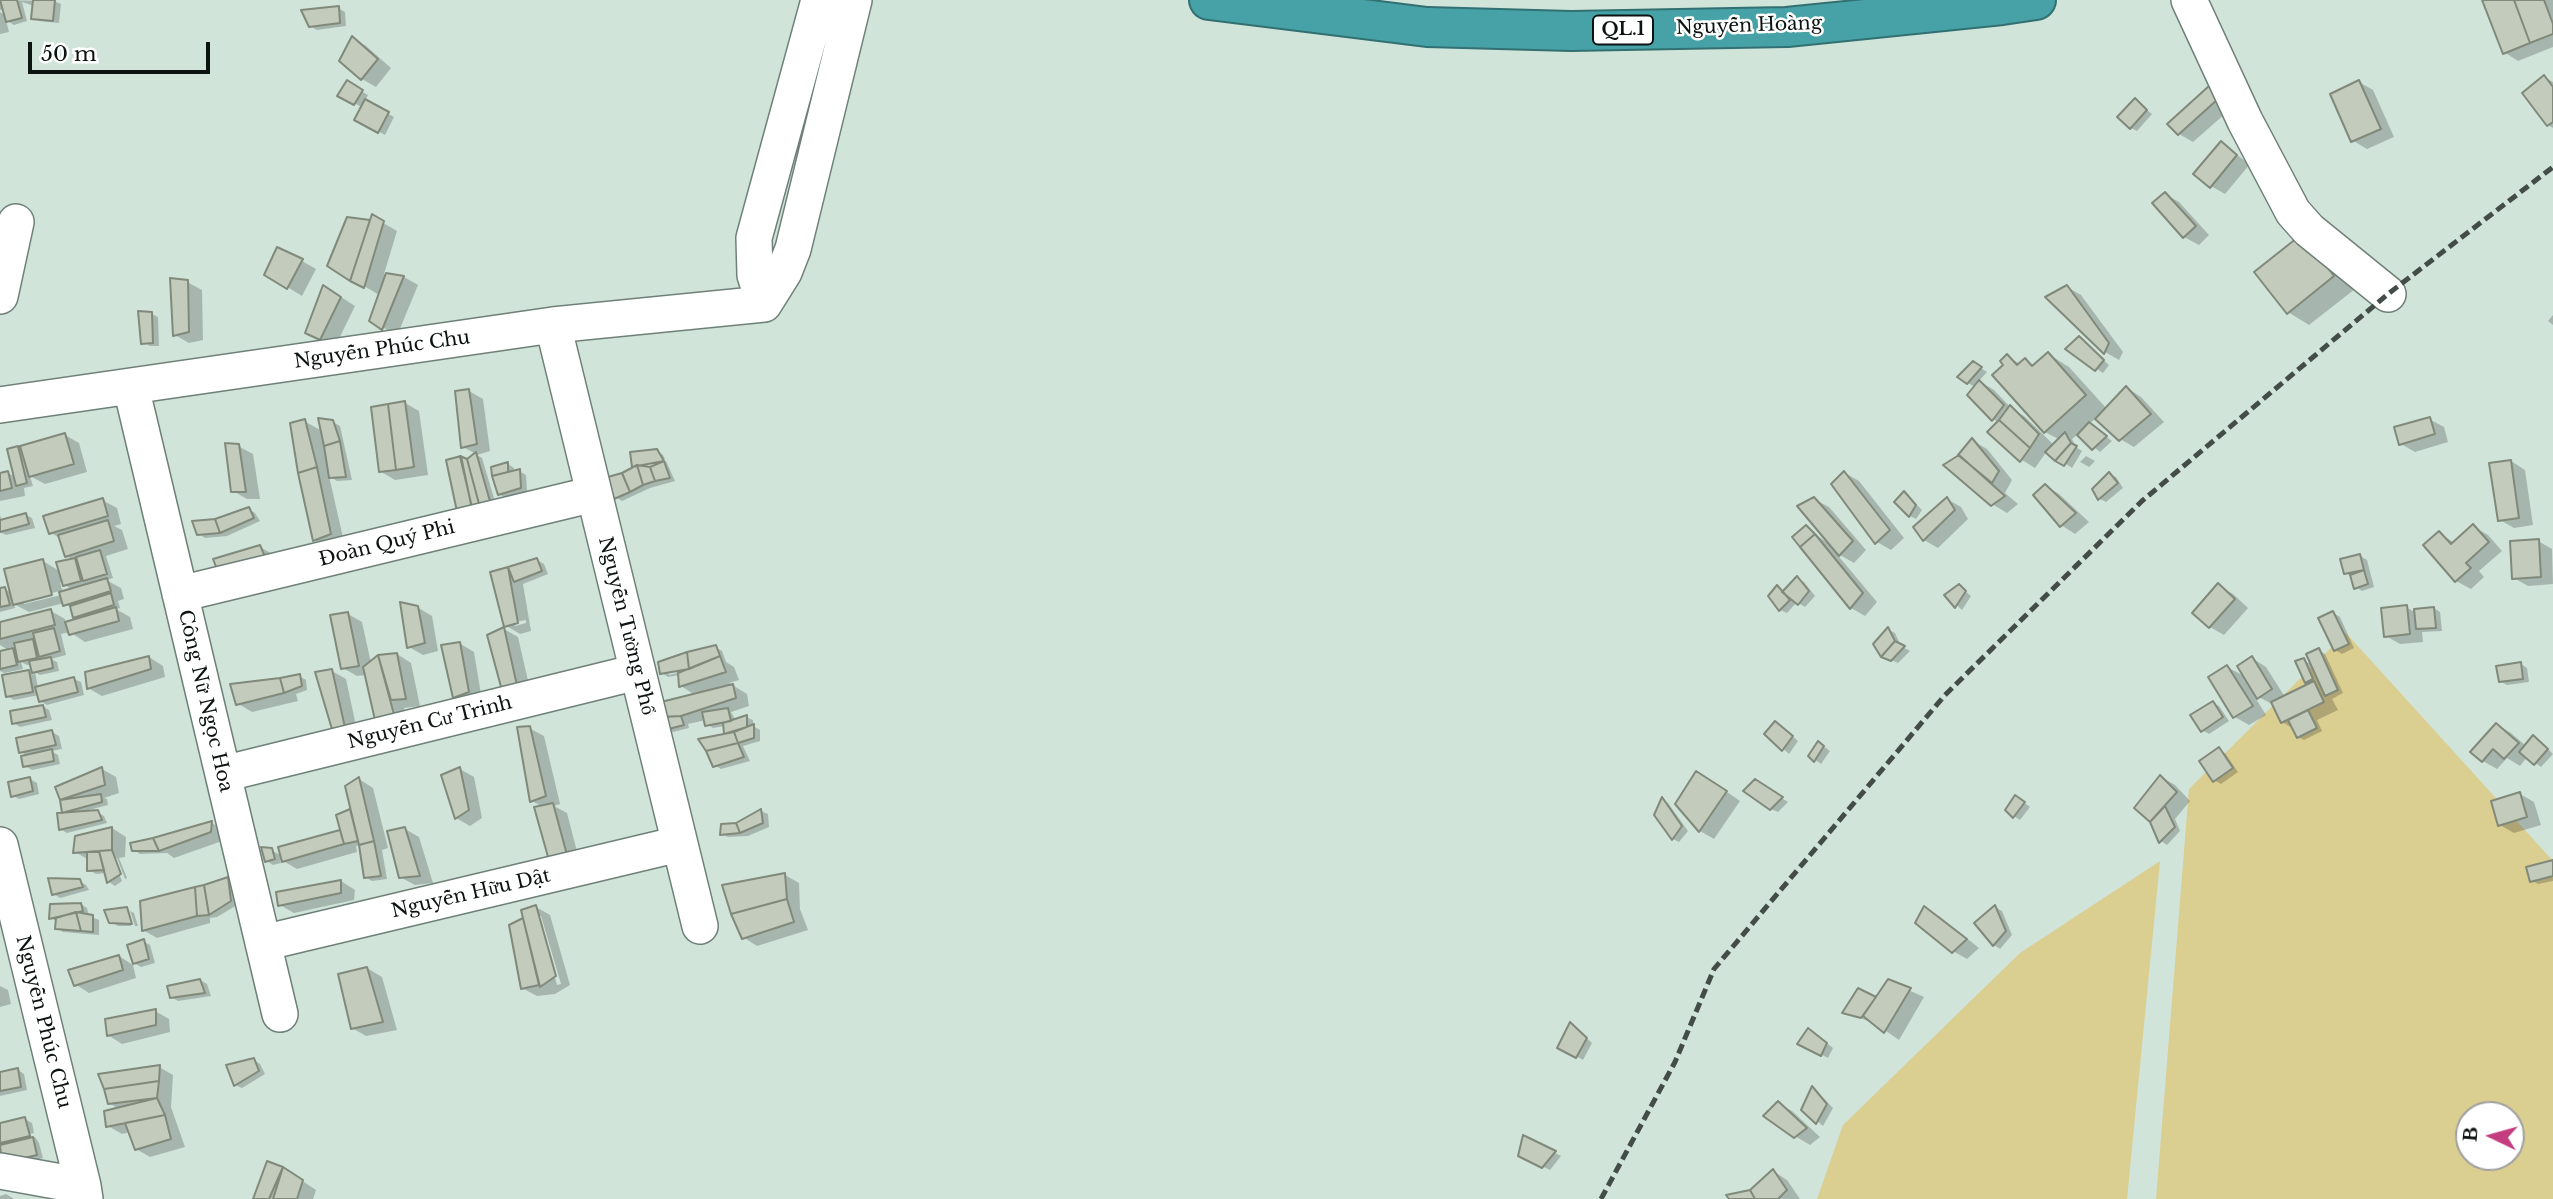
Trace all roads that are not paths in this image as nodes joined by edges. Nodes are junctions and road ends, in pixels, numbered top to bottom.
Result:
1 (854, 0) edge
2 (1209, 0) edge
3 (2036, 0) edge
4 (2189, 0) edge
5 (826, 19) edge
6 (16, 222) dead end
7 (2388, 294) dead end
8 (0, 296) edge
9 (553, 325) junction
10 (131, 387) junction
11 (0, 405) edge
12 (594, 494) junction
13 (180, 594) junction
14 (637, 672) junction
15 (223, 774) junction
16 (679, 844) junction
17 (0, 845) edge
18 (700, 926) dead end
19 (263, 943) junction
20 (280, 1014) dead end
21 (0, 1171) edge
22 (84, 1192) edge

1 - 5 street
2 - 3 highway, Nguyễn Hoàng / QL.1
4 - 7 street
5 - 9 street, Nguyễn Phúc Chu
6 - 8 street
9 - 10 street, Nguyễn Phúc Chu
9 - 12 street, Nguyễn Tường Phổ
10 - 11 street, Nguyễn Phúc Chu
10 - 13 street, Công Nữ Ngọc Hoa
12 - 13 street, Đoàn Quý Phi
12 - 14 street, Nguyễn Tường Phổ
13 - 15 street, Công Nữ Ngọc Hoa
14 - 15 street, Nguyễn Cư Trinh
14 - 16 street, Nguyễn Tường Phổ
15 - 19 street, Công Nữ Ngọc Hoa
16 - 18 street, Nguyễn Tường Phổ
16 - 19 street, Nguyễn Hữu Dật
17 - 22 street, Nguyễn Phúc Chu
19 - 20 street, Công Nữ Ngọc Hoa
21 - 22 street

